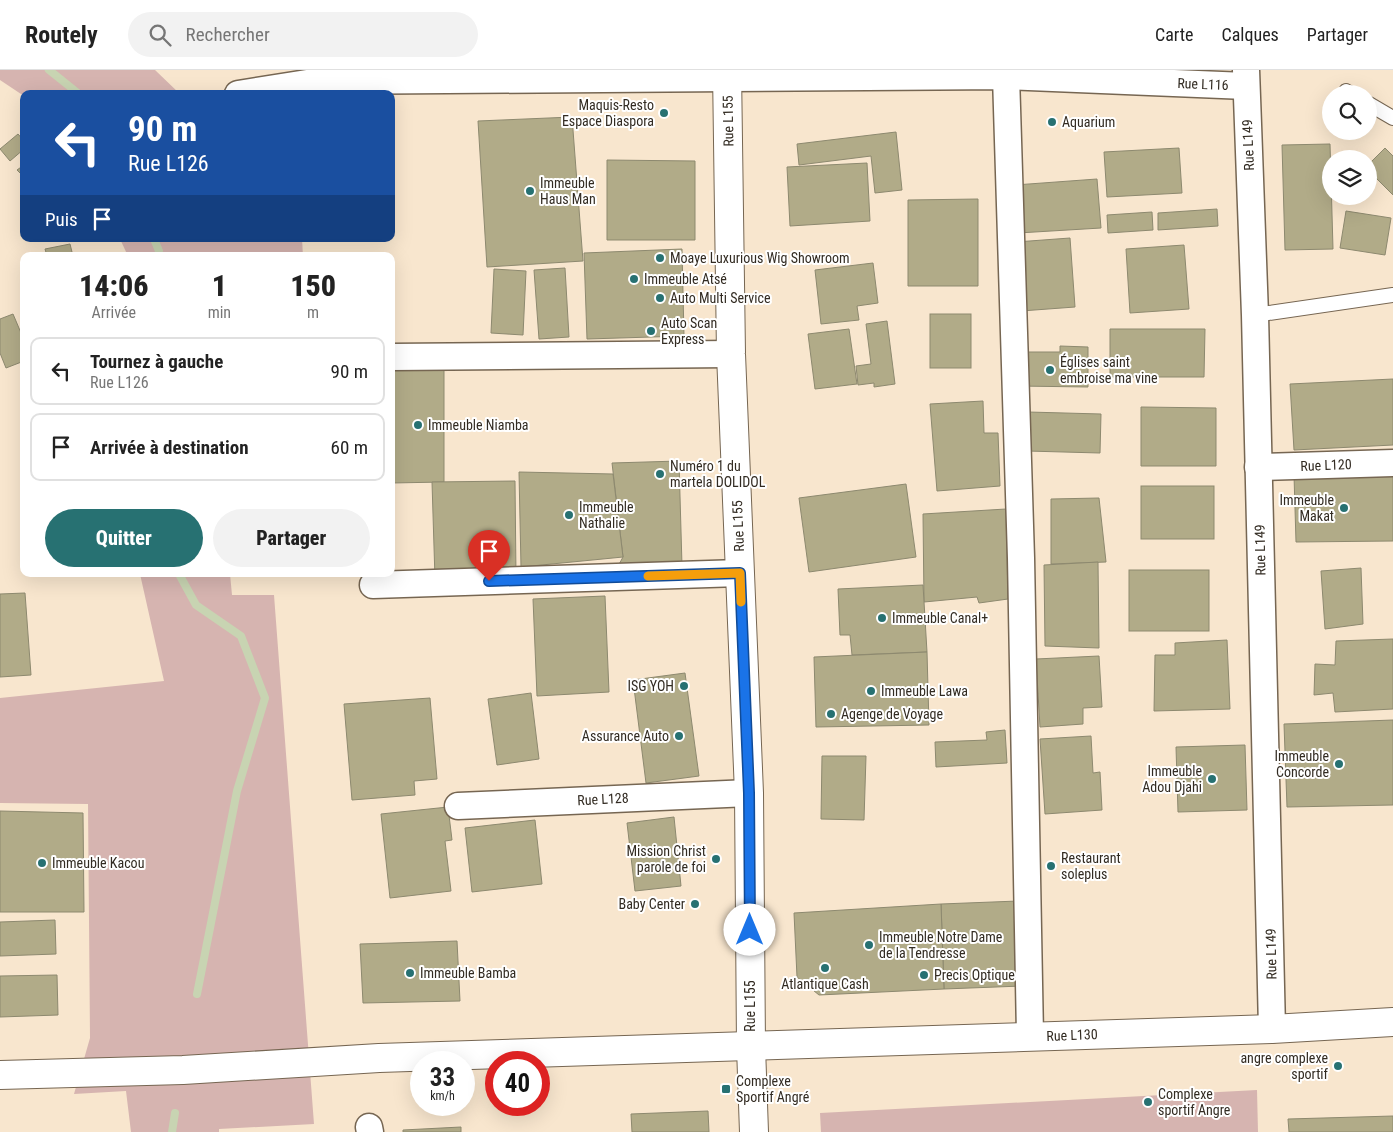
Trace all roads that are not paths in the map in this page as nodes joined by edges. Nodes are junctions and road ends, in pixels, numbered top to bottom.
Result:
1 (727, 75) edge
2 (1006, 76) junction
3 (1246, 78) edge
4 (263, 90) edge
5 (1377, 109) edge
6 (1393, 118) edge
7 (1393, 295) edge
8 (1255, 315) junction
9 (731, 354) junction
10 (395, 357) edge
11 (1393, 463) edge
12 (1258, 467) junction
13 (740, 573) junction
14 (373, 585) dead end
15 (749, 793) junction
16 (458, 806) dead end
17 (1393, 1022) edge
18 (1272, 1029) junction
19 (1030, 1036) junction
20 (751, 1047) junction
21 (0, 1075) edge
22 (754, 1132) edge

1 - 2 street, Rue L116
1 - 4 street, Rue L116
1 - 9 street, Rue L155
2 - 3 street, Rue L116
2 - 19 street
3 - 8 street, Rue L149
5 - 6 lane
7 - 8 lane
8 - 12 street, Rue L149
9 - 10 street
9 - 13 street, Rue L155
11 - 12 street, Rue L120
12 - 18 street, Rue L149
13 - 14 street
13 - 15 street, Rue L155
15 - 16 street, Rue L128
15 - 20 street, Rue L155
17 - 18 street, Rue L130
18 - 19 street, Rue L130
19 - 20 street, Rue L130
20 - 21 street, Rue L130
20 - 22 street, Rue L155

